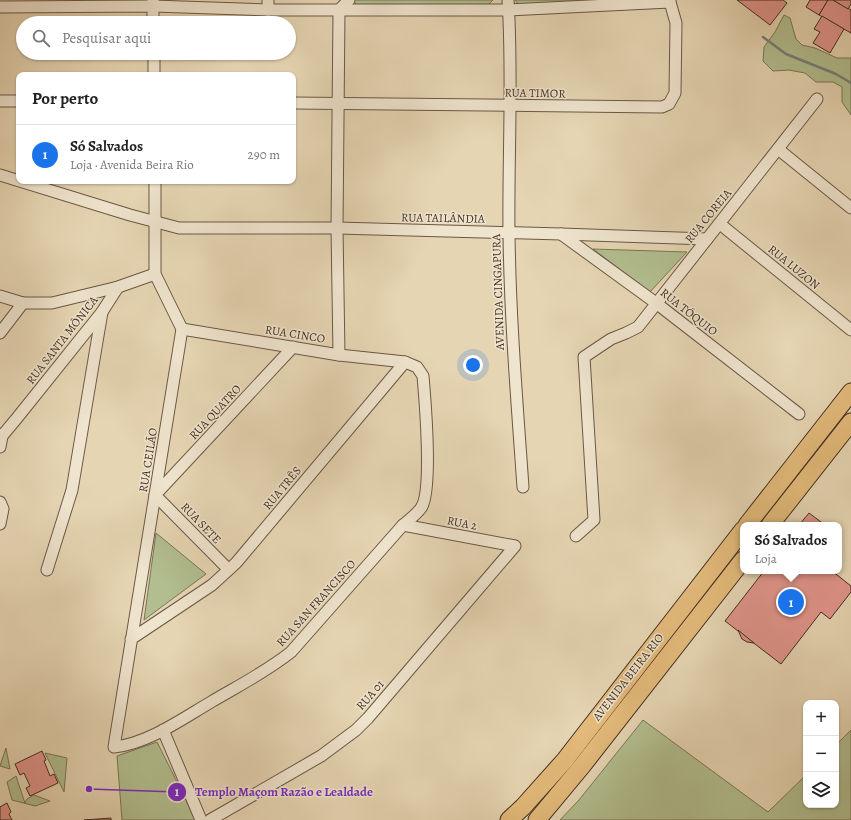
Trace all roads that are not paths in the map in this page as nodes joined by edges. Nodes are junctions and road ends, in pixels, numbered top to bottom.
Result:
1 (349, 0) edge
2 (669, 1) edge
3 (153, 3) edge
4 (268, 5) edge
5 (508, 5) edge
6 (0, 7) edge
7 (339, 10) junction
8 (153, 16) edge
9 (154, 60) edge
10 (154, 72) edge
11 (817, 99) dead end
12 (0, 101) edge
13 (16, 101) edge
14 (296, 103) edge
15 (338, 104) junction
16 (510, 105) junction
17 (778, 149) junction
18 (0, 175) edge
19 (16, 180) edge
20 (30, 184) edge
21 (155, 184) edge
22 (851, 208) edge
23 (155, 222) junction
24 (720, 224) junction
25 (337, 228) junction
26 (509, 232) junction
27 (561, 234) junction
28 (707, 239) junction
29 (155, 274) junction
30 (118, 287) junction
31 (0, 296) edge
32 (23, 303) junction
33 (656, 303) junction
34 (102, 312) junction
35 (182, 329) junction
36 (851, 330) edge
37 (0, 333) edge
38 (293, 347) junction
39 (339, 355) junction
40 (405, 362) junction
41 (851, 392) edge
42 (799, 414) dead end
43 (851, 422) edge
44 (1, 439) edge
45 (523, 487) dead end
46 (155, 495) junction
47 (0, 502) edge
48 (749, 522) edge
49 (772, 522) edge
50 (0, 524) edge
51 (403, 525) junction
52 (740, 534) edge
53 (576, 536) dead end
54 (515, 546) joint
55 (728, 549) junction
56 (740, 558) edge
57 (740, 564) edge
58 (228, 569) junction
59 (47, 570) dead end
60 (131, 639) junction
61 (163, 730) junction
62 (114, 747) joint
63 (201, 820) edge
64 (210, 820) edge
65 (509, 820) edge
66 (537, 820) edge

1 - 7 street
2 - 5 street
2 - 16 street, RUA TIMOR
3 - 4 street
3 - 6 street
3 - 8 street
4 - 7 street
5 - 7 street
5 - 16 street, AVENIDA CINGAPURA
7 - 15 street
9 - 10 street
11 - 17 street, RUA COREIA
12 - 13 street
14 - 15 street, RUA TIMOR
15 - 16 street, RUA TIMOR
15 - 25 street
16 - 26 street, AVENIDA CINGAPURA
17 - 22 street
17 - 24 street, RUA COREIA
18 - 19 street
20 - 23 street
21 - 23 street
23 - 25 street, RUA TAILÂNDIA
23 - 29 street
24 - 28 street, RUA COREIA
24 - 36 street, RUA LUZON
25 - 26 street, RUA TAILÂNDIA
25 - 39 street
26 - 27 street, RUA TAILÂNDIA
26 - 45 street, AVENIDA CINGAPURA
27 - 28 street, RUA TAILÂNDIA
27 - 33 street, RUA TÓQUIO
28 - 33 street, RUA COREIA
29 - 30 street
29 - 35 street
30 - 32 street
30 - 34 street, RUA SANTA MÔNICA
31 - 32 street
32 - 37 street
33 - 42 street, RUA TÓQUIO
33 - 53 street, RUA COREIA
34 - 44 street, RUA SANTA MÔNICA
34 - 59 street
35 - 38 street, RUA CINCO
35 - 46 street, RUA CEILÃO
38 - 39 street, RUA CINCO
38 - 46 street, RUA QUATRO
39 - 40 street, RUA CINCO
40 - 51 street, RUA SAN FRANCISCO
40 - 58 street, RUA TRÊS
41 - 48 main road
43 - 49 main road
46 - 58 street, RUA SETE
46 - 60 street, RUA CEILÃO
47 - 50 street
51 - 54 street, RUA 2
51 - 61 street, RUA SAN FRANCISCO
52 - 55 main road, AVENIDA BEIRA RIO
54 - 64 street, RUA 01
55 - 56 main road
55 - 65 main road, AVENIDA BEIRA RIO
57 - 66 main road, AVENIDA BEIRA RIO
58 - 60 street, RUA TRÊS
60 - 62 street, RUA CEILÃO
61 - 62 street, RUA SAN FRANCISCO
61 - 63 street

